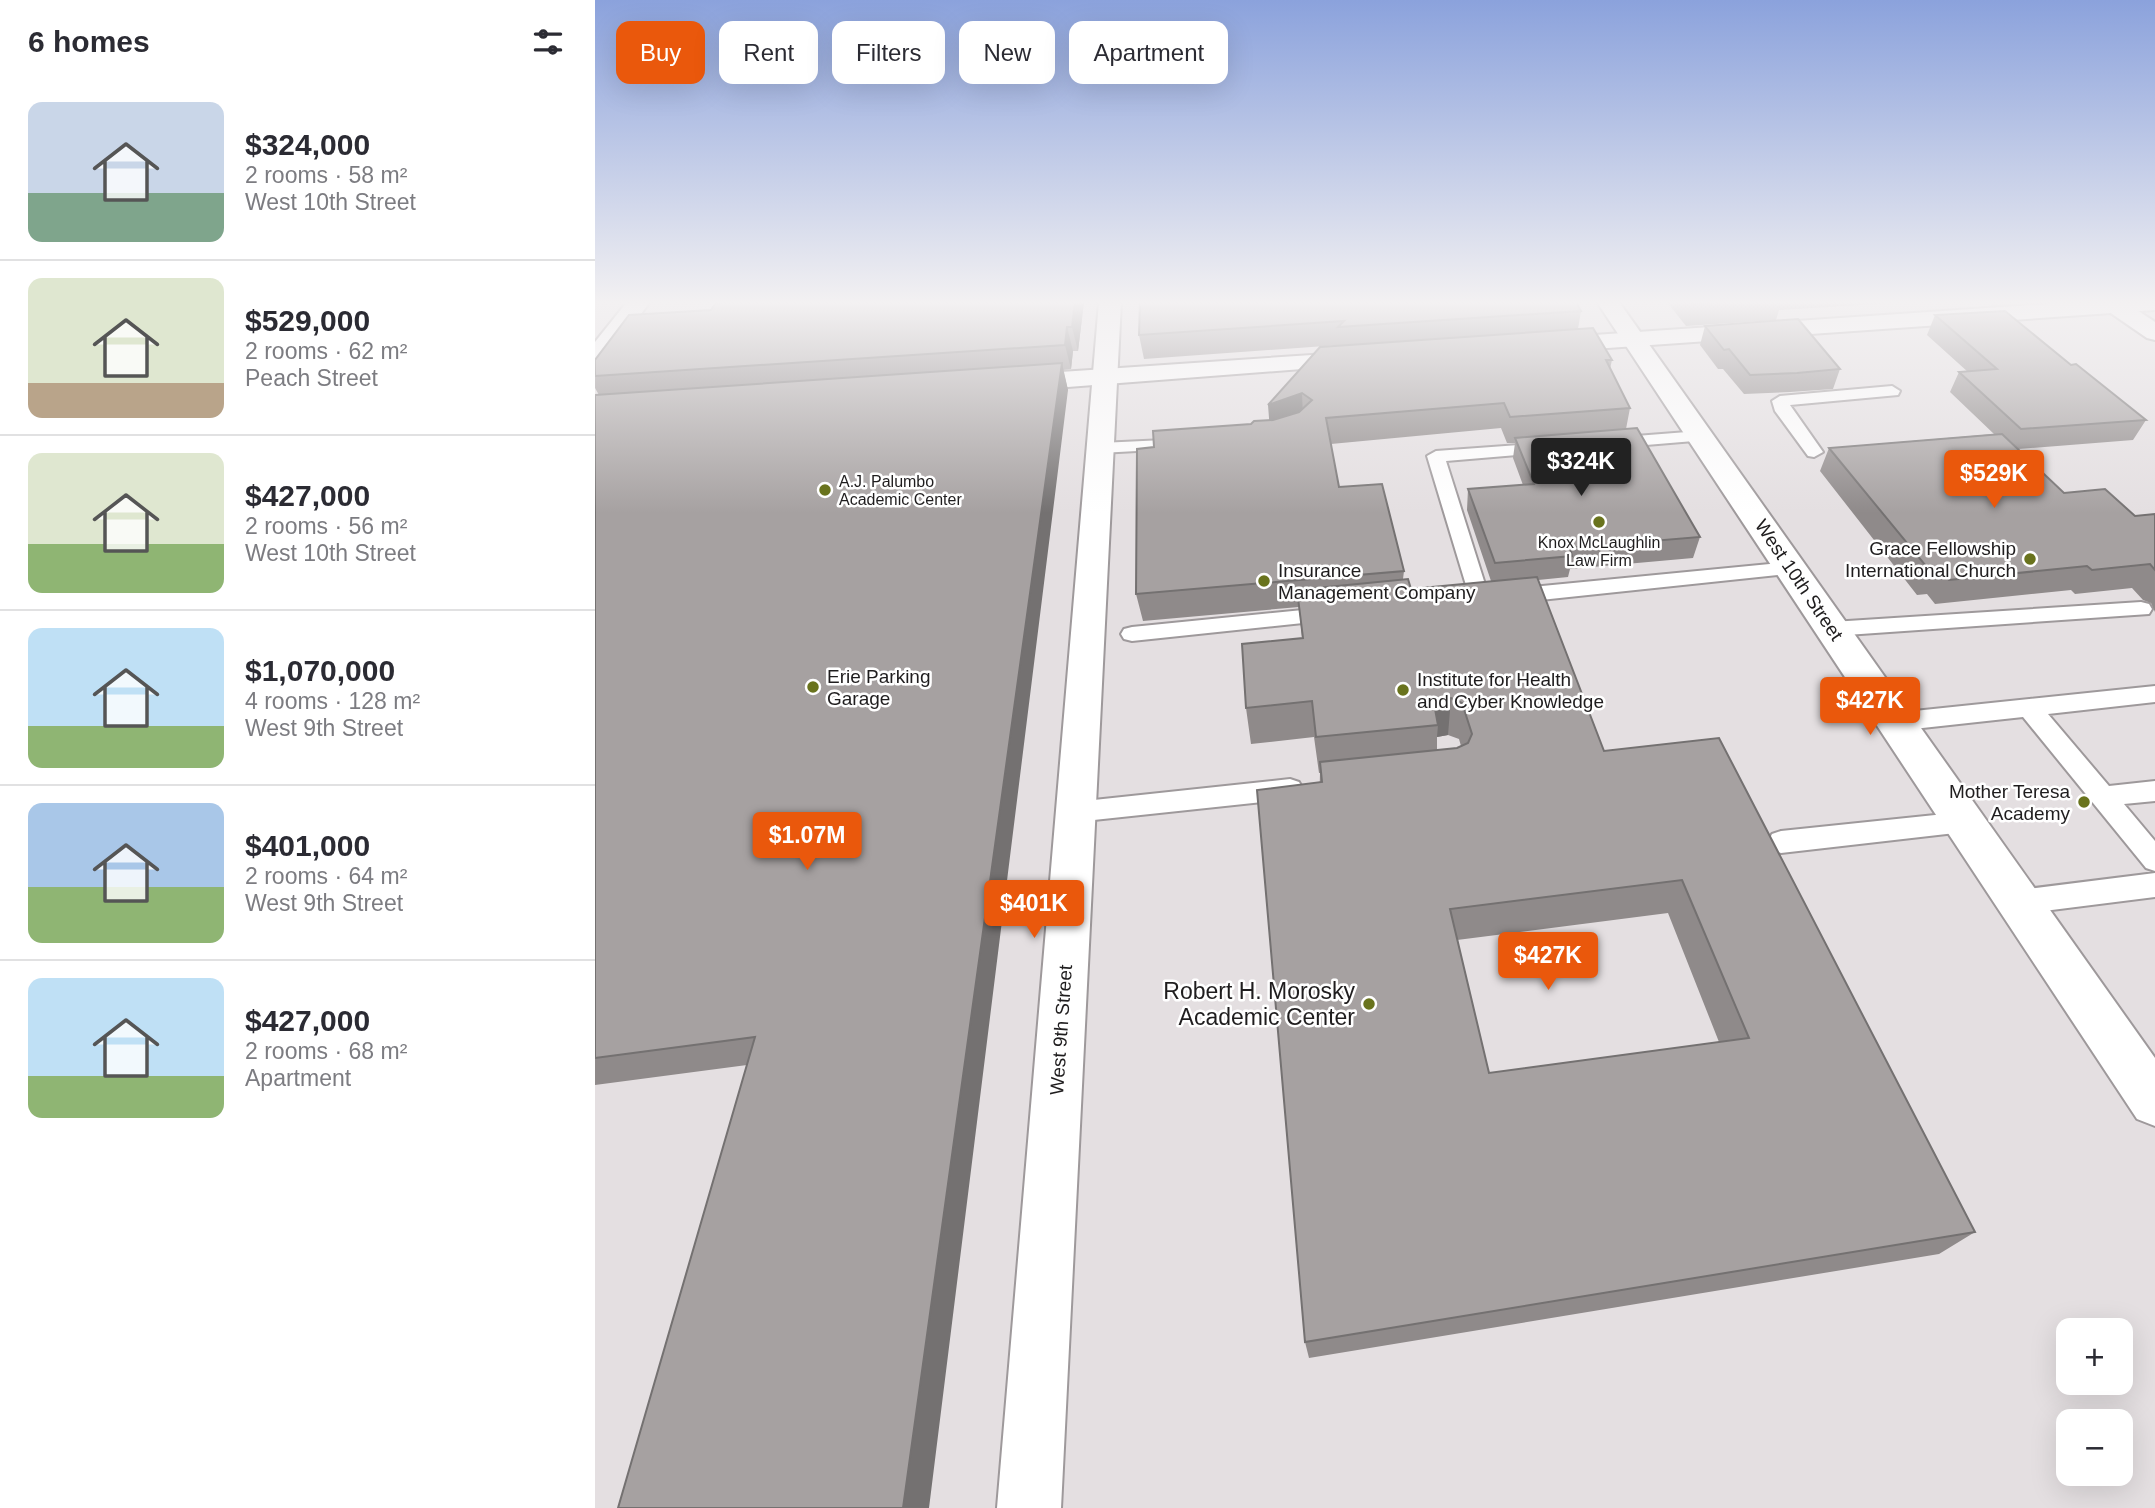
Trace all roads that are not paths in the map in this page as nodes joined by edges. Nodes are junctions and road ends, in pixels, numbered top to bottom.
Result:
1 (1105, 372) edge
2 (1169, 372) edge
3 (1656, 372) edge
4 (1105, 377) junction
5 (985, 386) edge
6 (1892, 391) dead end
7 (1700, 436) junction
8 (1205, 442) edge
9 (1587, 444) edge
10 (1560, 447) edge
11 (1100, 448) junction
12 (1814, 452) dead end
13 (1790, 568) junction
14 (1479, 600) junction
15 (1452, 603) edge
16 (2141, 609) dead end
17 (1354, 612) edge
18 (1832, 629) junction
19 (1132, 635) dead end
20 (2155, 694) edge
21 (2029, 708) junction
22 (1895, 722) junction
23 (1317, 786) edge
24 (2155, 791) edge
25 (2102, 797) junction
26 (1075, 812) junction
27 (1964, 822) junction
28 (1781, 842) dead end
29 (2155, 860) edge
30 (2155, 885) edge
31 (2019, 902) junction
32 (2155, 1101) edge
33 (1029, 1508) edge

1 - 4 street, West 9th Street
2 - 4 street
3 - 7 street, West 10th Street
4 - 5 street
4 - 11 street, West 9th Street
6 - 12 lane
7 - 9 lane
7 - 13 street, West 10th Street
8 - 11 lane
10 - 14 lane
11 - 26 street, West 9th Street
13 - 14 lane
13 - 18 street, West 10th Street
14 - 15 lane
16 - 18 lane
17 - 19 lane
18 - 22 street, West 10th Street
20 - 21 lane
21 - 22 lane
21 - 25 lane
22 - 27 street, West 10th Street
23 - 26 lane
24 - 25 lane
25 - 29 lane
26 - 33 street, West 9th Street
27 - 28 lane
27 - 31 street, West 10th Street
30 - 31 lane
31 - 32 street, West 10th Street

